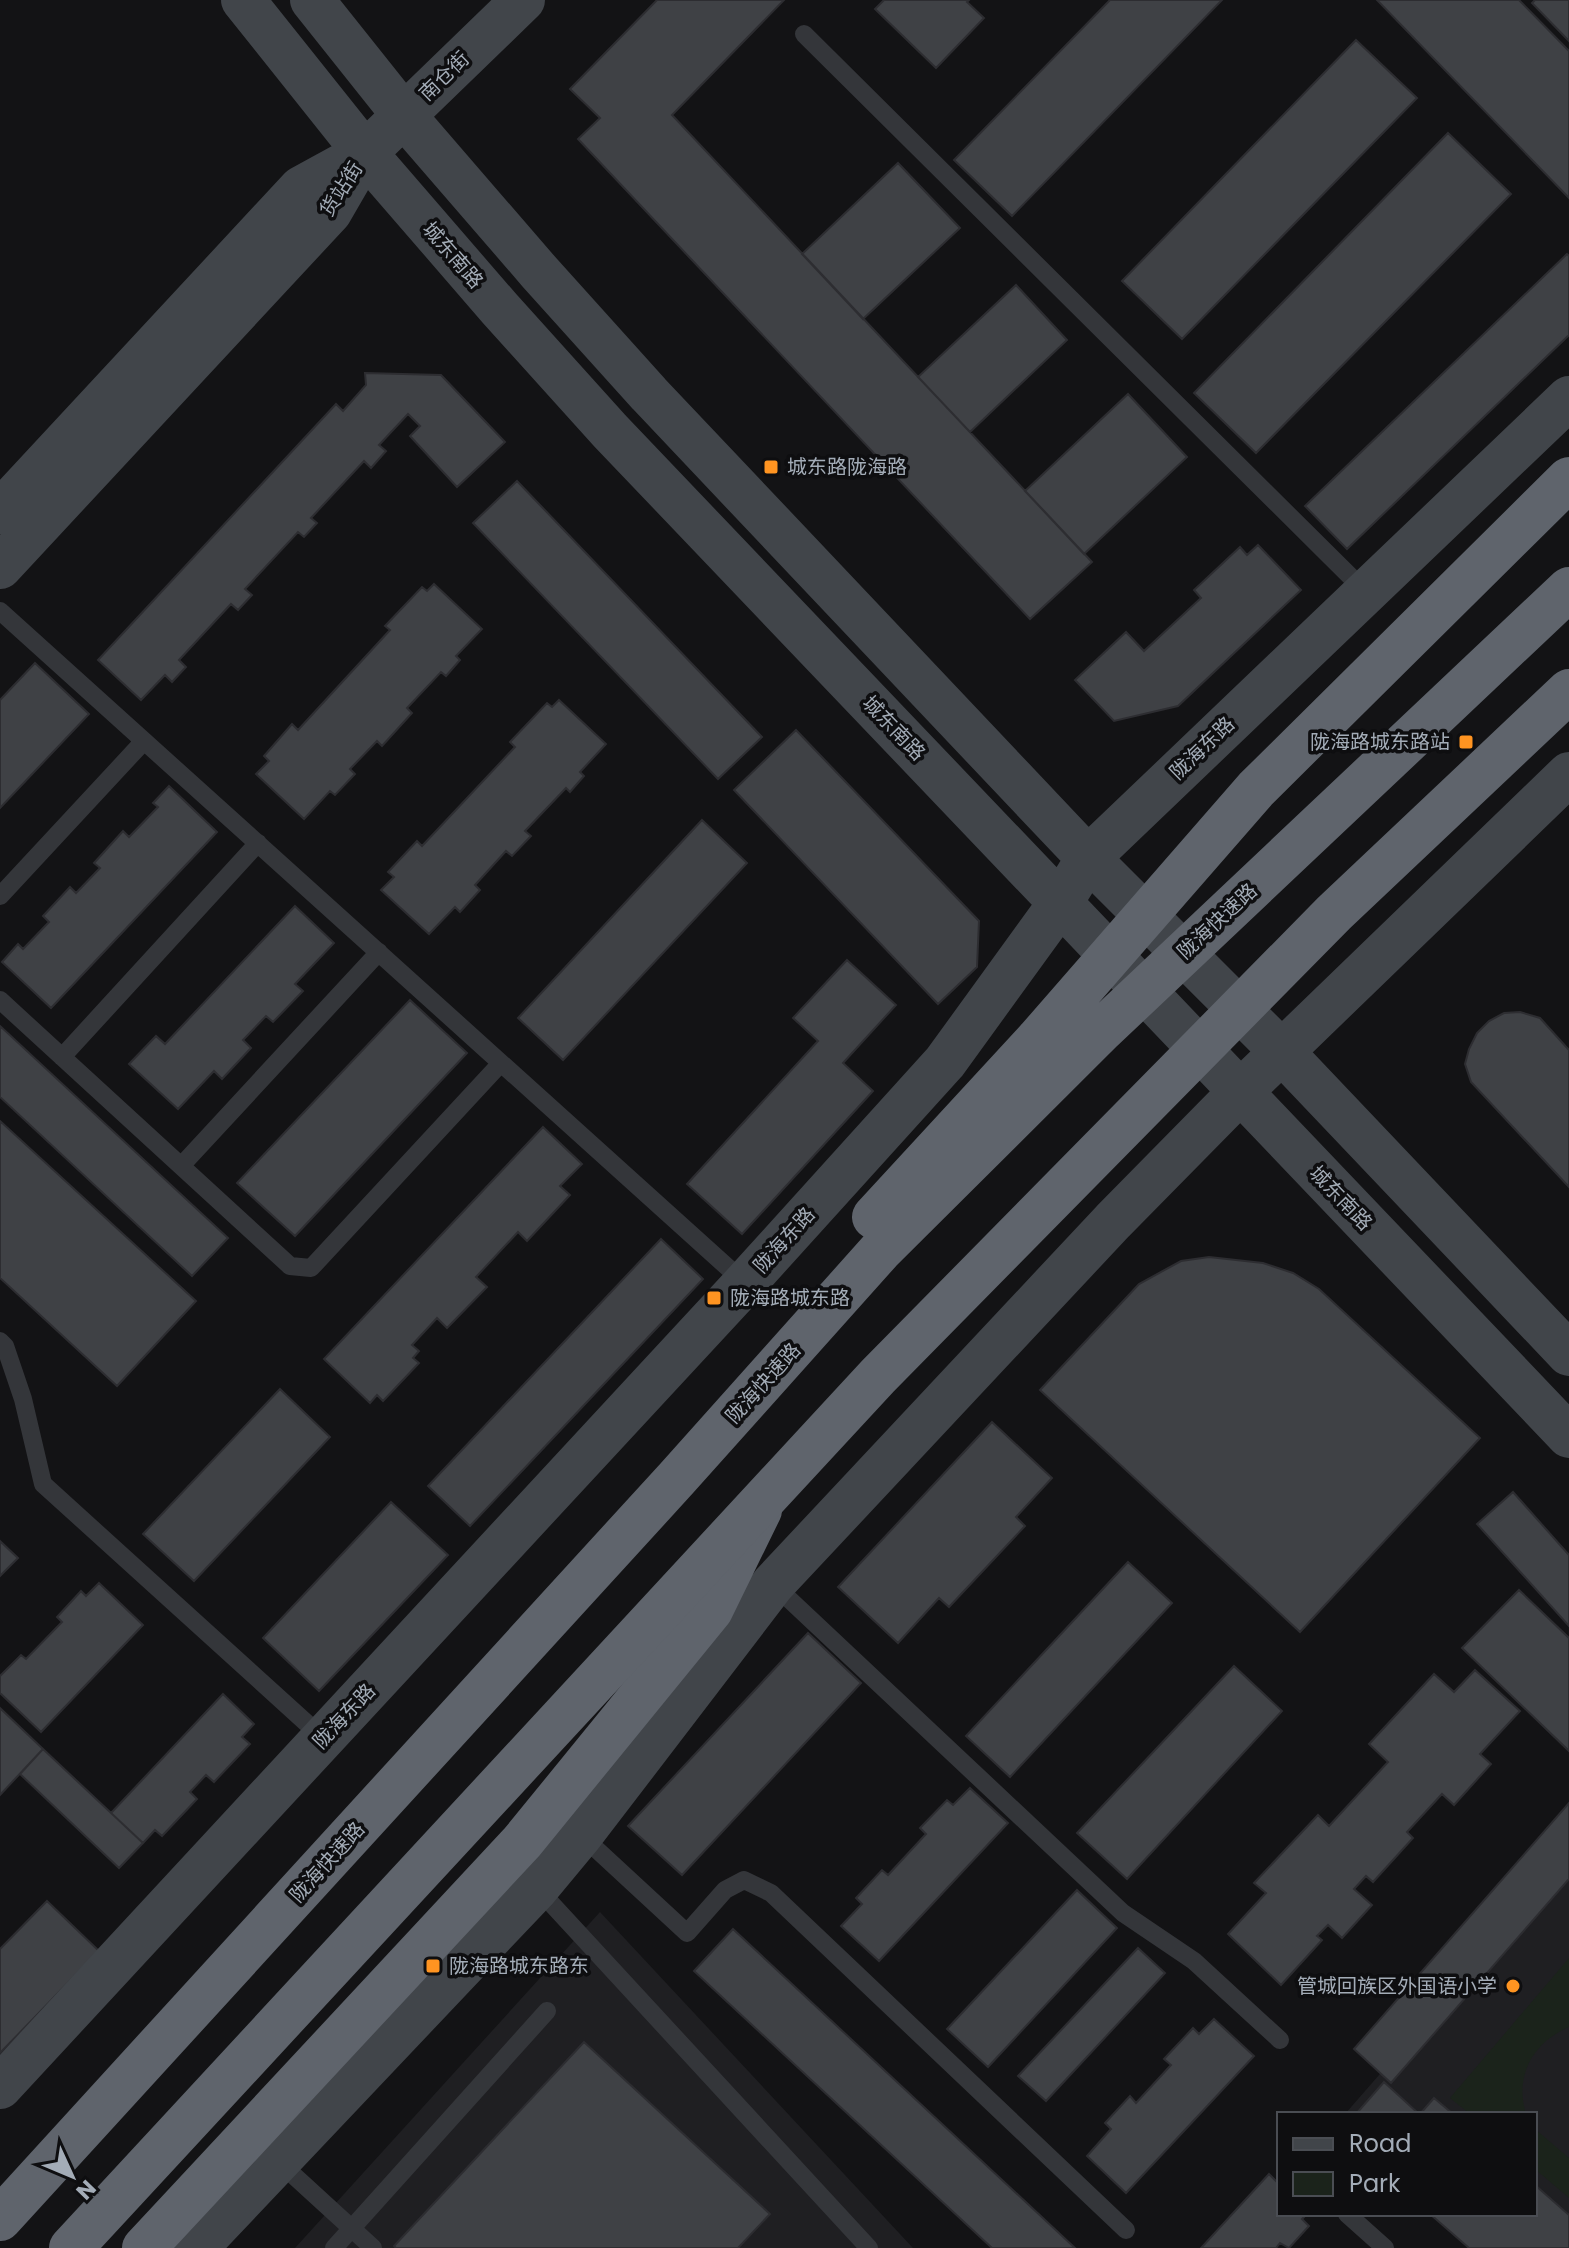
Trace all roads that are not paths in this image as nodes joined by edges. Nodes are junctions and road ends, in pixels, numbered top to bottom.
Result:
1 (243, 0) edge
2 (312, 0) edge
3 (523, 0) edge
4 (804, 34) dead end
5 (404, 115) junction
6 (365, 153) junction
7 (1569, 398) edge
8 (1569, 479) edge
9 (0, 512) edge
10 (0, 567) edge
11 (1569, 589) edge
12 (1365, 591) junction
13 (0, 611) edge
14 (1569, 691) edge
15 (144, 741) junction
16 (1569, 774) edge
17 (258, 843) junction
18 (1088, 858) junction
19 (0, 896) edge
20 (1061, 902) junction
21 (379, 952) junction
22 (0, 1000) edge
23 (1283, 1053) junction
24 (62, 1057) junction
25 (501, 1063) junction
26 (1239, 1093) junction
27 (181, 1166) junction
28 (745, 1283) junction
29 (0, 1341) edge
30 (1569, 1354) edge
31 (1569, 1436) edge
32 (677, 1478) junction
33 (770, 1492) junction
34 (773, 1584) junction
35 (323, 1738) junction
36 (581, 1835) junction
37 (537, 1888) junction
38 (547, 2011) dead end
39 (1280, 2040) dead end
40 (0, 2087) edge
41 (278, 2161) junction
42 (1349, 2216) edge
43 (0, 2219) edge
44 (353, 2228) junction
45 (1126, 2230) dead end
46 (71, 2248) edge
47 (144, 2248) edge
48 (196, 2248) edge
49 (334, 2248) edge
50 (373, 2248) edge
51 (869, 2248) edge
52 (1385, 2248) edge

1 - 6 street, 城东南路
2 - 5 street
3 - 5 street, 南仓街
4 - 12 lane
5 - 6 street, 南仓街
5 - 18 street
6 - 9 street, 货站街
6 - 10 street, 货站街
6 - 20 street, 城东南路
7 - 12 street, 陇海东路
8 - 32 highway, bridge
11 - 32 highway, 陇海快速路, bridge
12 - 18 street, 陇海东路
13 - 15 lane
14 - 33 highway, bridge
15 - 17 lane
15 - 19 lane
16 - 23 street
17 - 21 lane
17 - 24 lane
18 - 20 street, 陇海东路
18 - 23 street
20 - 26 street, 城东南路
20 - 28 street, 陇海东路
21 - 25 lane
21 - 27 lane
22 - 24 lane
23 - 26 street
23 - 30 street
24 - 27 lane
25 - 27 lane
25 - 28 lane
26 - 31 street, 城东南路
26 - 34 street
28 - 35 street, 陇海东路
29 - 35 lane
32 - 43 highway, 陇海快速路, bridge
33 - 46 highway, bridge
33 - 47 highway, bridge
34 - 36 street
34 - 39 lane
35 - 40 street, 陇海东路
36 - 37 street
36 - 45 lane
37 - 41 street
37 - 51 lane
38 - 44 lane
41 - 44 lane
41 - 48 street
42 - 52 lane
44 - 49 lane
44 - 50 lane

